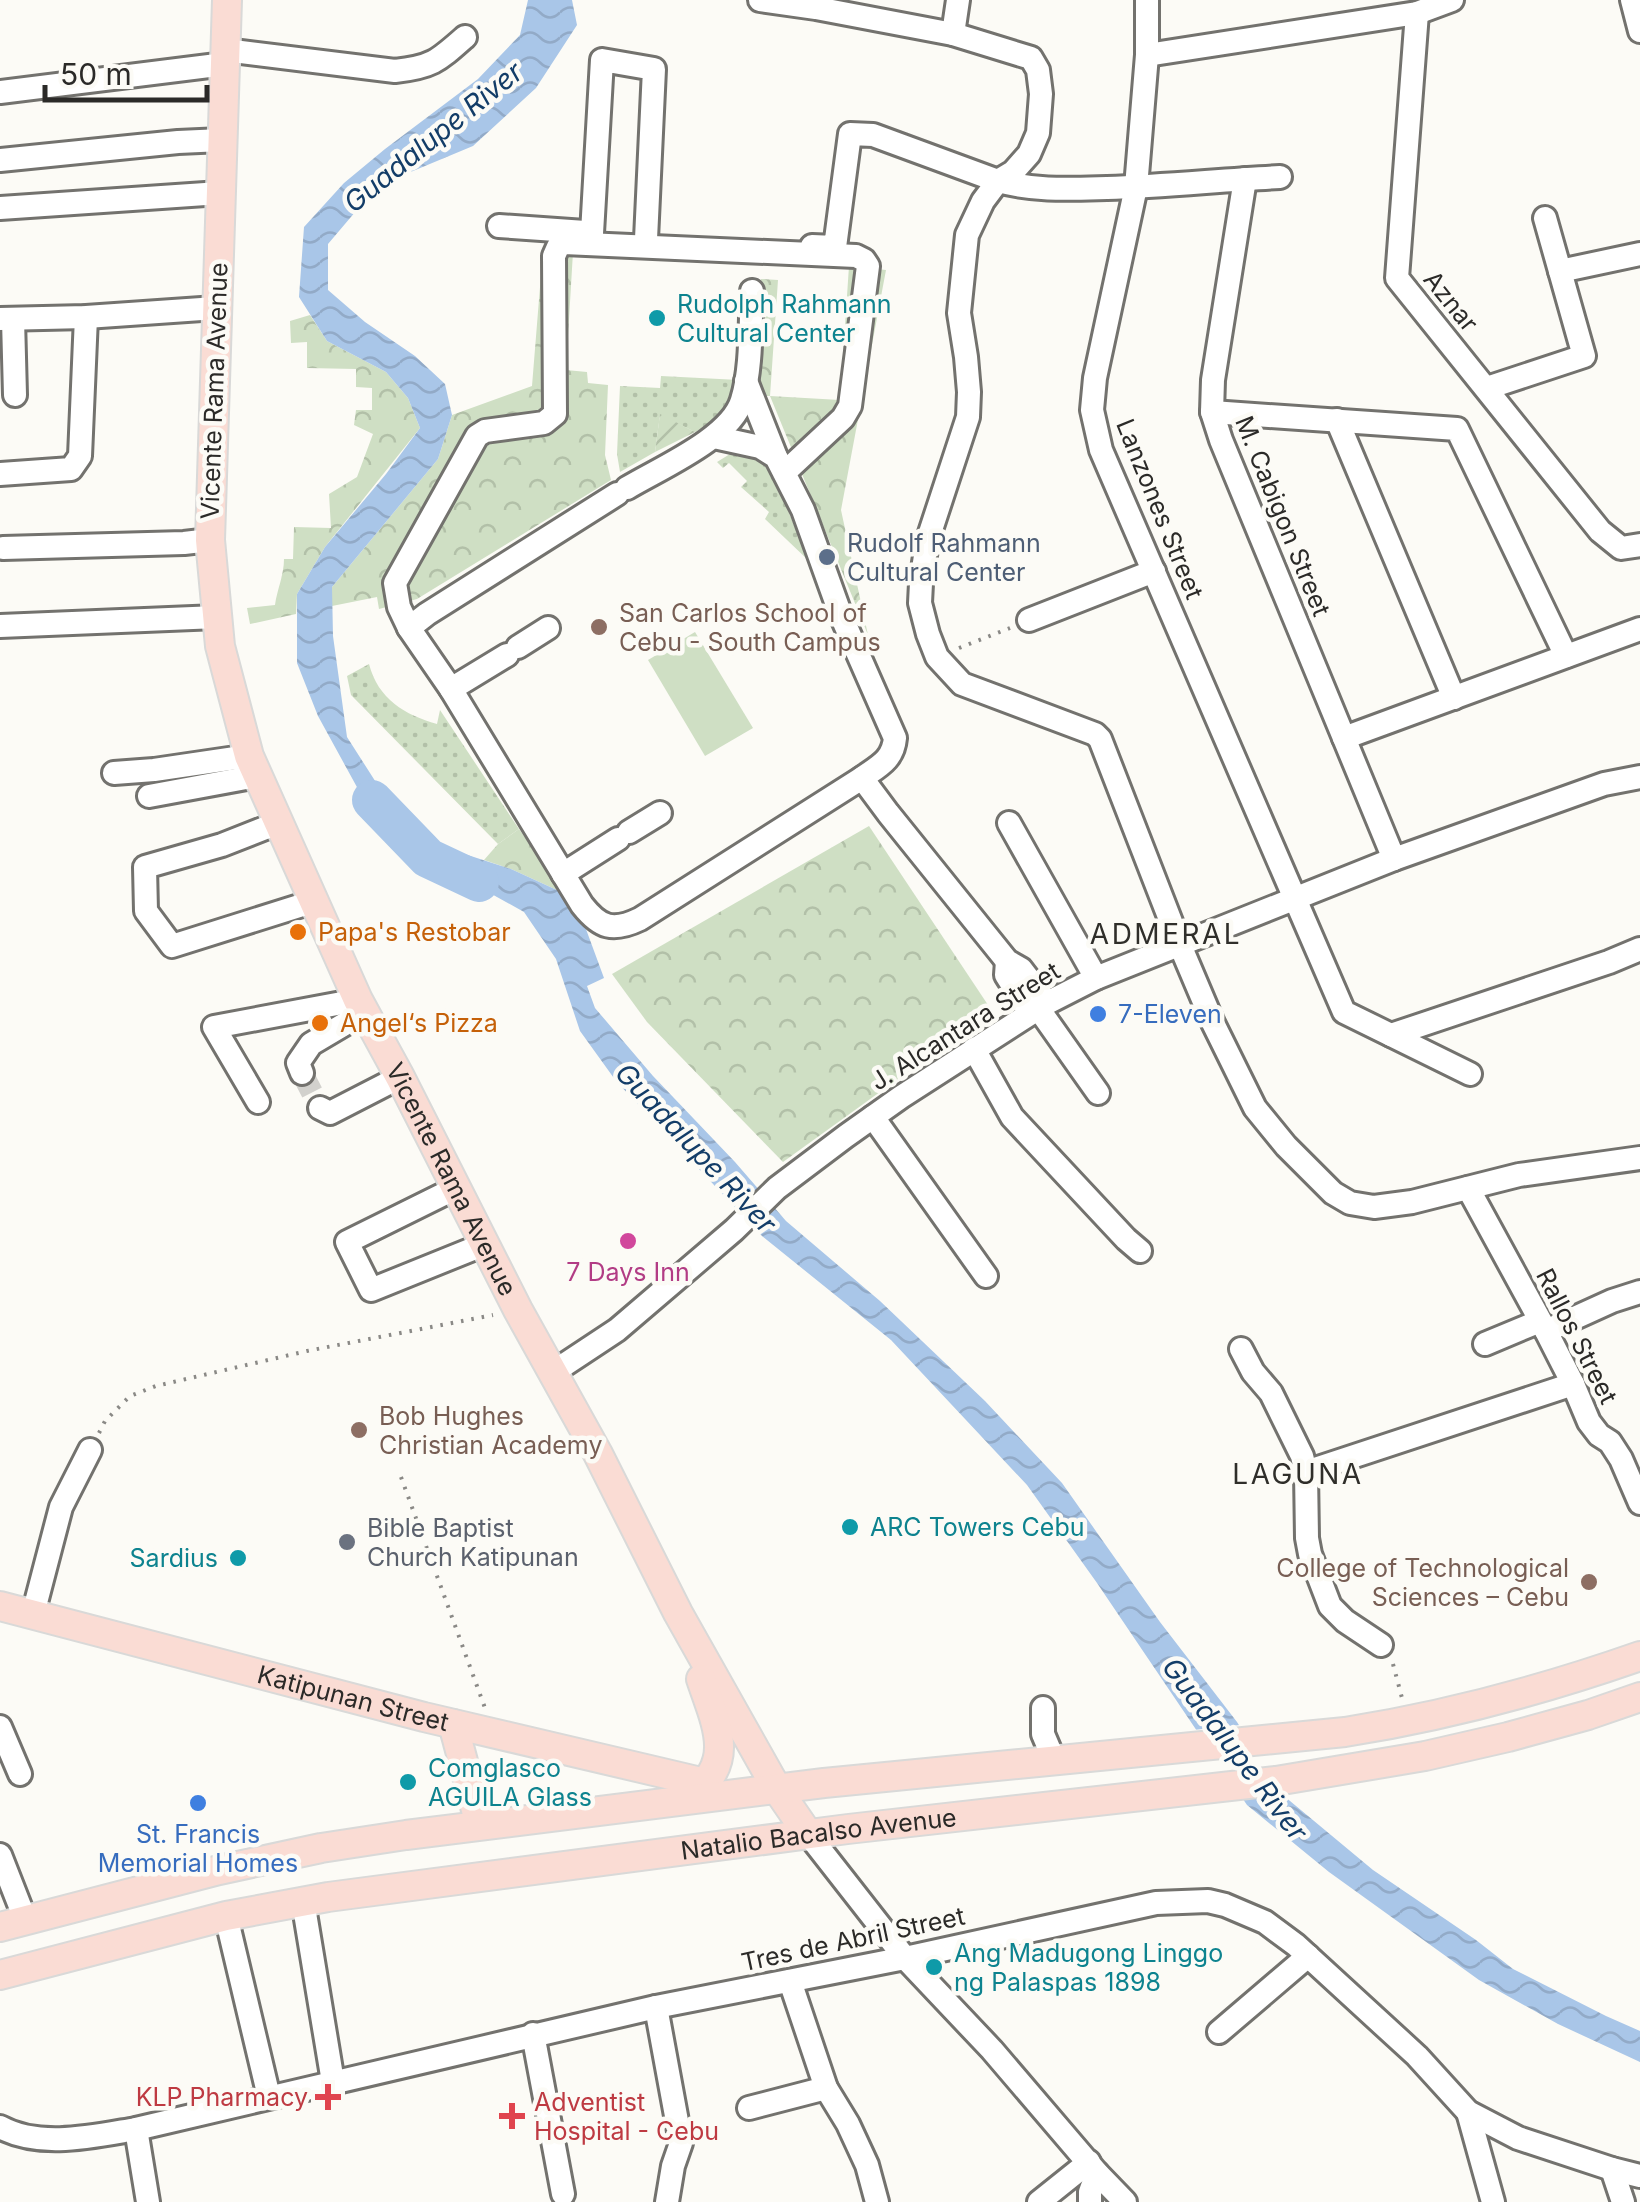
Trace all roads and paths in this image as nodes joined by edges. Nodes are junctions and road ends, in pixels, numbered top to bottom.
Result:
1 (228, 0) edge
2 (760, 0) edge
3 (958, 0) edge
4 (1147, 0) edge
5 (1452, 0) edge
6 (1632, 0) edge
7 (1417, 13) junction
8 (1640, 31) edge
9 (953, 34) junction
10 (465, 37) dead end
11 (1147, 55) junction
12 (225, 57) junction
13 (0, 92) edge
14 (222, 140) junction
15 (0, 160) edge
16 (1280, 177) dead end
17 (1245, 179) junction
18 (998, 181) junction
19 (1136, 186) junction
20 (220, 194) junction
21 (0, 208) edge
22 (1545, 218) dead end
23 (499, 226) dead end
24 (592, 233) junction
25 (646, 240) junction
26 (1640, 254) edge
27 (1560, 271) junction
28 (752, 291) dead end
29 (216, 308) junction
30 (86, 317) junction
31 (6, 319) edge
32 (746, 381) junction
33 (1487, 388) junction
34 (15, 395) dead end
35 (1212, 412) junction
36 (1337, 420) junction
37 (714, 437) junction
38 (780, 465) junction
39 (0, 474) edge
40 (210, 540) junction
41 (1640, 546) edge
42 (3, 548) dead end
43 (1154, 571) junction
44 (218, 616) junction
45 (1029, 620) joint
46 (0, 626) edge
47 (409, 628) junction
48 (548, 628) dead end
49 (1640, 629) edge
50 (1612, 640) junction
51 (1640, 642) edge
52 (1566, 656) junction
53 (938, 657) junction
54 (451, 689) junction
55 (1454, 698) junction
56 (1344, 738) junction
57 (253, 766) junction
58 (114, 773) dead end
59 (1640, 777) edge
60 (867, 786) junction
61 (149, 796) dead end
62 (660, 813) dead end
63 (278, 823) junction
64 (1008, 823) dead end
65 (1394, 859) junction
66 (563, 874) junction
67 (1295, 899) junction
68 (314, 901) junction
69 (1180, 945) junction
70 (1640, 949) edge
71 (1096, 978) junction
72 (362, 1006) junction
73 (1039, 1008) junction
74 (1391, 1035) junction
75 (974, 1049) junction
76 (302, 1073) dead end
77 (1470, 1074) dead end
78 (400, 1077) junction
79 (1098, 1093) dead end
80 (258, 1102) dead end
81 (320, 1108) dead end
82 (873, 1116) junction
83 (1640, 1158) edge
84 (456, 1188) junction
85 (1468, 1188) junction
86 (484, 1244) junction
87 (1140, 1251) dead end
88 (986, 1276) dead end
89 (1640, 1292) edge
90 (518, 1310) junction
91 (1543, 1326) junction
92 (1485, 1344) dead end
93 (1241, 1348) dead end
94 (552, 1372) junction
95 (1573, 1384) junction
96 (90, 1450) joint
97 (1306, 1472) junction
98 (401, 1477) dead end
99 (1640, 1504) edge
100 (0, 1606) edge
101 (678, 1613) junction
102 (32, 1614) junction
103 (1381, 1645) joint
104 (1640, 1656) edge
105 (1640, 1697) edge
106 (1043, 1708) dead end
107 (1408, 1722) junction
108 (453, 1724) junction
109 (494, 1735) junction
110 (3, 1741) edge
111 (1191, 1746) junction
112 (1041, 1762) junction
113 (20, 1774) dead end
114 (777, 1789) junction
115 (1188, 1791) junction
116 (694, 1792) junction
117 (1036, 1808) junction
118 (480, 1825) junction
119 (808, 1834) junction
120 (0, 1855) edge
121 (303, 1901) junction
122 (226, 1916) junction
123 (12, 1923) edge
124 (1308, 1956) junction
125 (905, 1958) junction
126 (0, 1974) edge
127 (790, 1981) junction
128 (656, 2007) junction
129 (1219, 2032) dead end
130 (533, 2034) junction
131 (333, 2082) junction
132 (826, 2088) junction
133 (269, 2098) junction
134 (748, 2108) dead end
135 (1468, 2112) junction
136 (0, 2127) edge
137 (136, 2129) junction
138 (1093, 2168) junction
139 (1612, 2169) junction
140 (1640, 2176) edge
141 (563, 2194) dead end
142 (148, 2202) edge
143 (667, 2202) edge
144 (877, 2202) edge
145 (1039, 2202) edge
146 (1090, 2202) edge
147 (1125, 2202) edge
148 (1493, 2202) edge
149 (1623, 2202) edge

1 - 12 main road, Vicente Rama Avenue
2 - 9 street
3 - 9 street
4 - 11 street, Lanzones Street
5 - 7 street
6 - 8 street
7 - 11 street
7 - 33 street, Aznar
9 - 18 street
10 - 12 street
11 - 19 street, Lanzones Street
12 - 13 street
12 - 14 main road, Vicente Rama Avenue
14 - 15 street
14 - 20 main road, Vicente Rama Avenue
16 - 17 street
17 - 19 street
17 - 35 street, M. Cabigon Street
18 - 19 street
18 - 25 street
18 - 53 street
19 - 43 street, Lanzones Street
20 - 21 street
20 - 29 main road, Vicente Rama Avenue
22 - 27 street
23 - 24 street
24 - 25 street
24 - 25 street
26 - 27 street
27 - 33 street
28 - 32 street
29 - 30 street
29 - 40 main road, Vicente Rama Avenue
30 - 31 street
30 - 39 street
31 - 34 street
32 - 37 street
32 - 38 street
33 - 41 street, Aznar
35 - 36 street
35 - 56 street, M. Cabigon Street
36 - 52 street
36 - 55 street
37 - 38 street
37 - 47 street
38 - 47 street
38 - 60 street
40 - 42 street
40 - 44 main road, Vicente Rama Avenue
43 - 45 street
43 - 67 street, Lanzones Street
44 - 46 street
44 - 57 main road, Vicente Rama Avenue
45 - 53 path
47 - 54 street
48 - 54 street
49 - 50 street
50 - 51 street
50 - 52 street
52 - 55 street
53 - 69 street
54 - 66 street
55 - 56 street
56 - 65 street, M. Cabigon Street
57 - 58 street
57 - 61 street
57 - 63 main road, Vicente Rama Avenue
59 - 65 street, J. Alcantara Street
60 - 66 street
60 - 73 street
62 - 66 street
63 - 68 main road, Vicente Rama Avenue
63 - 68 street
64 - 71 street
65 - 67 street, J. Alcantara Street
67 - 69 street, J. Alcantara Street
67 - 74 street, Lanzones Street
68 - 72 main road, Vicente Rama Avenue
69 - 71 street, J. Alcantara Street
69 - 85 street
70 - 74 street
71 - 73 street, J. Alcantara Street
72 - 76 street
72 - 78 main road, Vicente Rama Avenue
72 - 80 street
73 - 75 street, J. Alcantara Street
73 - 79 street
74 - 77 street, Lanzones Street
75 - 82 street, J. Alcantara Street
75 - 87 street
78 - 81 street
78 - 84 main road, Vicente Rama Avenue
82 - 88 street
82 - 94 street, J. Alcantara Street
83 - 85 street
84 - 86 main road, Vicente Rama Avenue
84 - 86 street
85 - 91 street, Rallos Street
86 - 90 main road, Vicente Rama Avenue
89 - 91 street
90 - 94 main road, Vicente Rama Avenue
90 - 96 path
91 - 92 street
91 - 95 street, Rallos Street
93 - 97 street
94 - 101 main road, Vicente Rama Avenue
95 - 97 street
95 - 99 street, Rallos Street
96 - 102 street
97 - 103 street
98 - 109 path
100 - 102 main road, Katipunan Street
101 - 114 main road, Vicente Rama Avenue
101 - 116 main road
102 - 108 main road, Katipunan Street
103 - 107 path
104 - 107 main road, Natalio Bacalso Avenue
105 - 115 main road, Natalio Bacalso Avenue
106 - 112 street
107 - 111 main road, Natalio Bacalso Avenue
108 - 109 main road, Katipunan Street
108 - 118 main road
109 - 116 main road, Katipunan Street
110 - 113 street
111 - 112 main road, Natalio Bacalso Avenue
111 - 115 main road
112 - 114 main road, Natalio Bacalso Avenue
112 - 117 main road
114 - 116 main road, Natalio Bacalso Avenue
114 - 119 main road, Vicente Rama Avenue
115 - 117 main road, Natalio Bacalso Avenue
116 - 118 main road, Natalio Bacalso Avenue
117 - 119 main road, Natalio Bacalso Avenue
118 - 123 main road, Natalio Bacalso Avenue
119 - 121 main road, Natalio Bacalso Avenue
119 - 125 street, Vicente Rama Avenue
120 - 123 street
121 - 122 main road, Natalio Bacalso Avenue
121 - 131 street
122 - 126 main road, Natalio Bacalso Avenue
122 - 133 street
124 - 125 street, Tres de Abril Street
124 - 129 street
124 - 135 street, Tres de Abril Street
125 - 127 street, Tres de Abril Street
125 - 138 street, Vicente Rama Avenue
127 - 128 street, Tres de Abril Street
127 - 132 street
128 - 130 street, Tres de Abril Street
128 - 143 street
130 - 131 street, Tres de Abril Street
130 - 141 street
131 - 133 street, Tres de Abril Street
132 - 134 street
132 - 144 street
133 - 137 street, Tres de Abril Street
135 - 139 street, Tres de Abril Street
135 - 148 street
136 - 137 street, Tres de Abril Street
137 - 142 street
138 - 145 street
138 - 146 street
138 - 147 street, Vicente Rama Avenue
139 - 140 street, Tres de Abril Street
139 - 149 street

